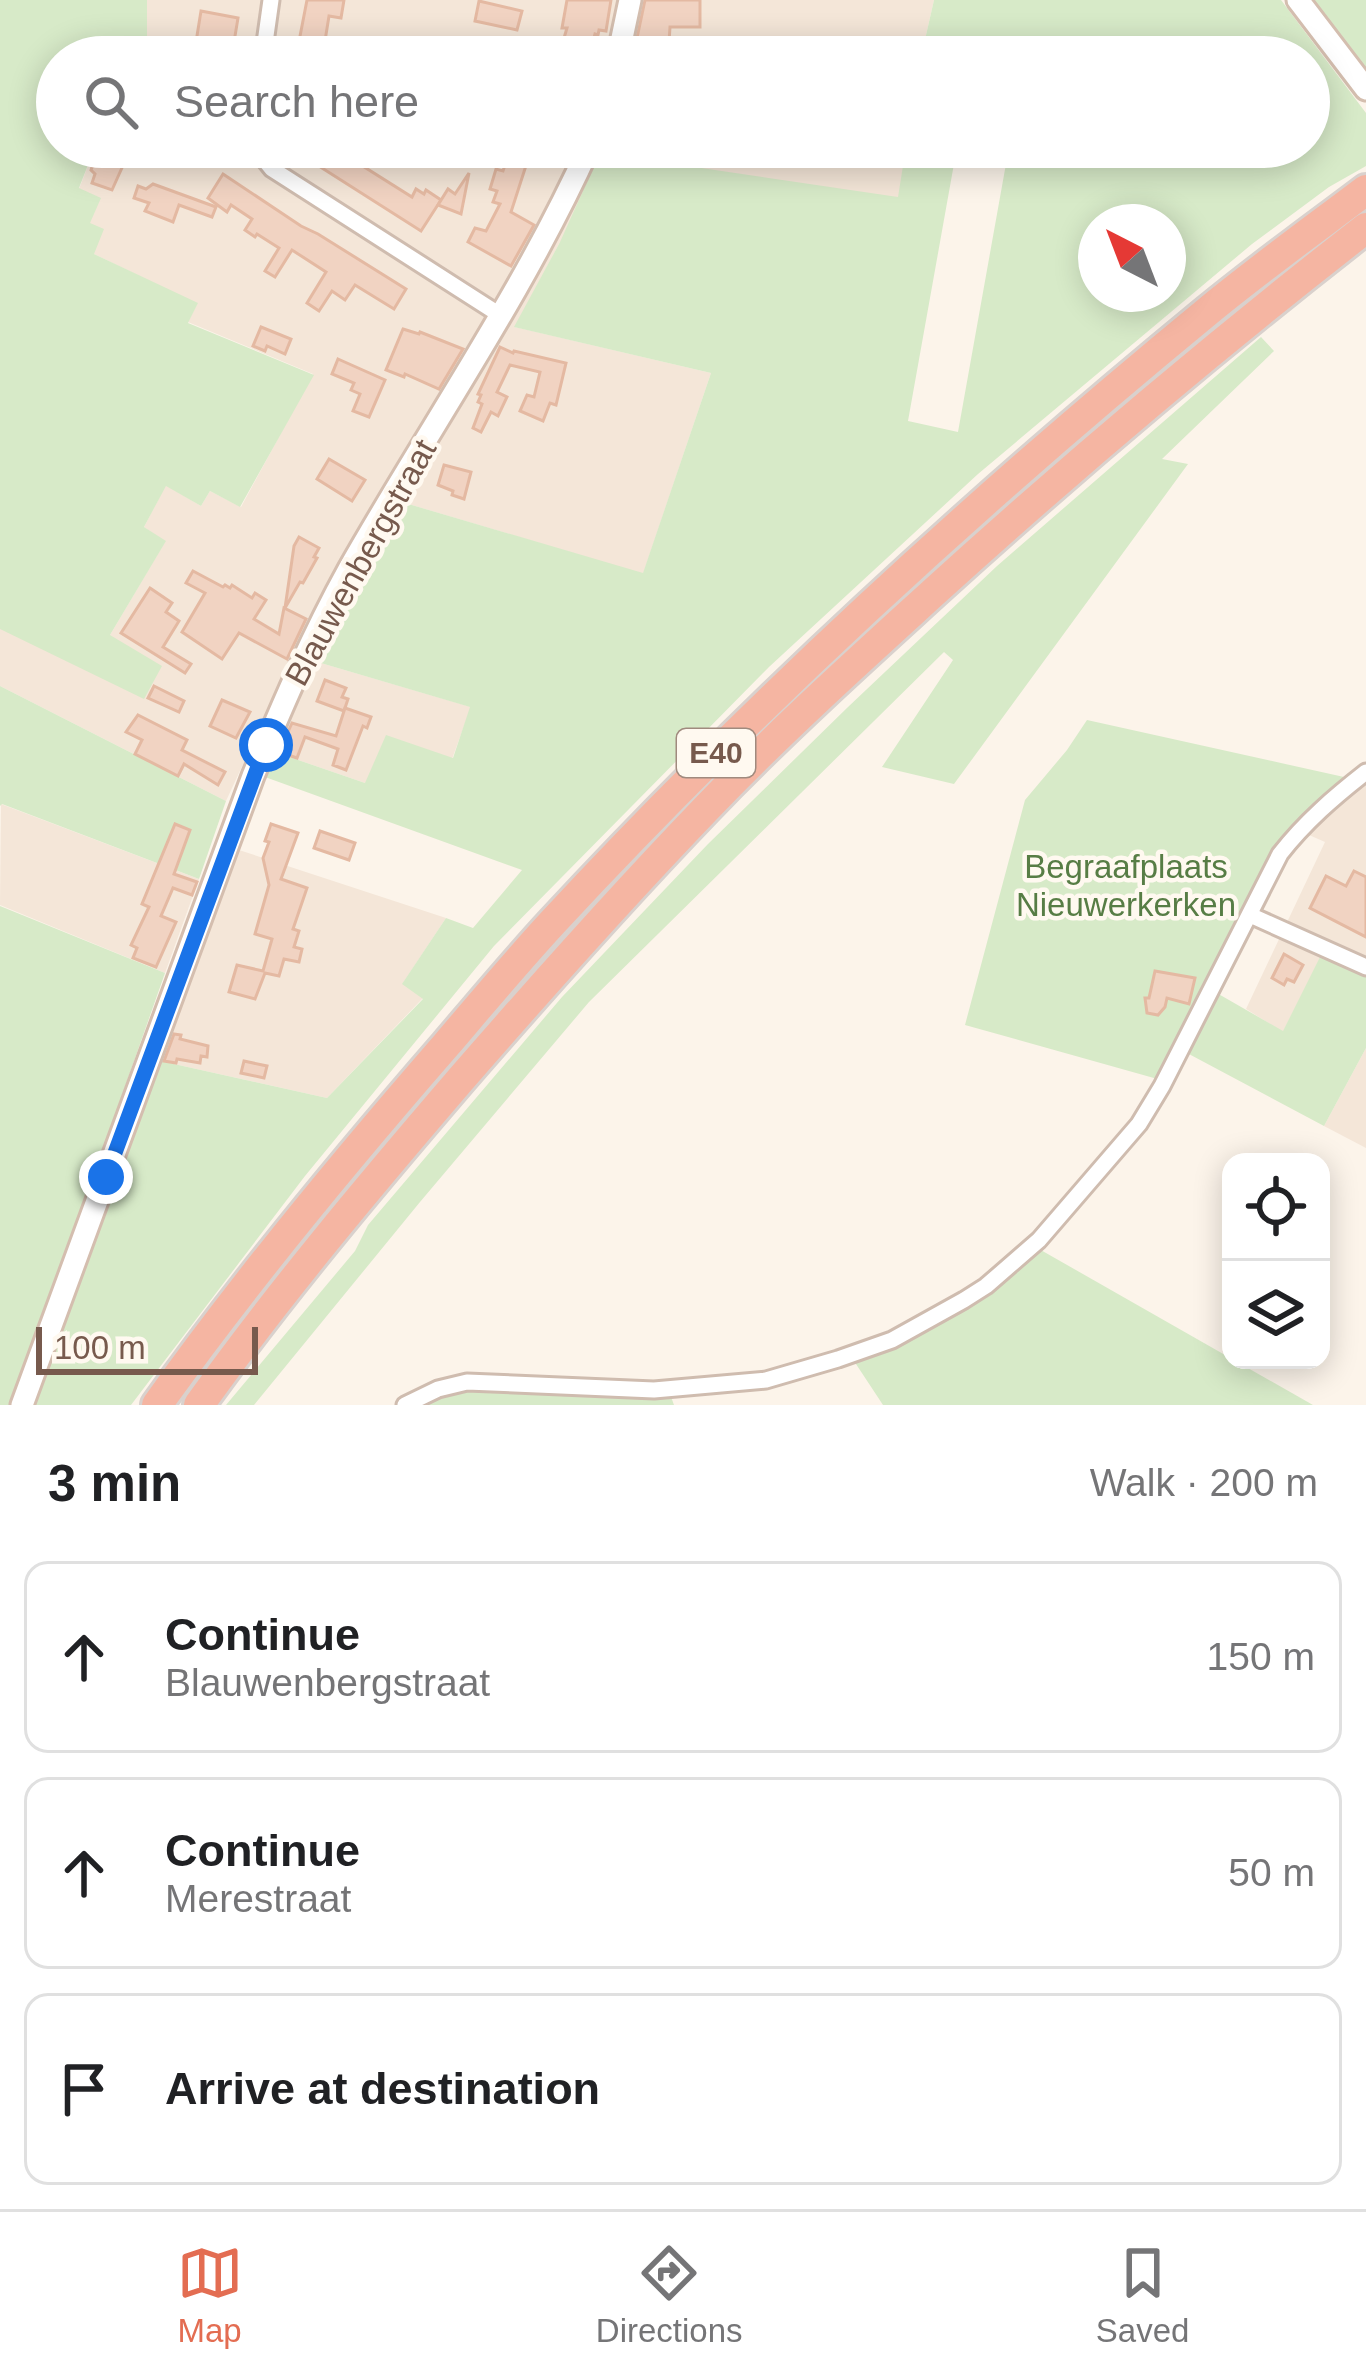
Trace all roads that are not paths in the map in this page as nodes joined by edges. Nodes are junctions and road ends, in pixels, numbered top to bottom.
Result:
1 (271, 0) edge
2 (630, 0) edge
3 (1298, 0) edge
4 (266, 36) edge
5 (622, 36) edge
6 (1326, 36) edge
7 (1330, 42) edge
8 (1366, 89) edge
9 (270, 168) edge
10 (579, 168) edge
11 (1366, 190) edge
12 (1366, 228) edge
13 (500, 315) junction
14 (1366, 772) edge
15 (1250, 915) junction
16 (1366, 967) edge
17 (22, 1405) edge
18 (157, 1405) edge
19 (199, 1405) edge
20 (405, 1405) edge

1 - 4 street
2 - 5 street
3 - 6 street
7 - 8 street
9 - 13 street
10 - 13 street, Blauwenbergstraat
11 - 18 highway, E40
12 - 19 highway, E40
13 - 17 street, Blauwenbergstraat
14 - 15 street
15 - 16 street
15 - 20 street

